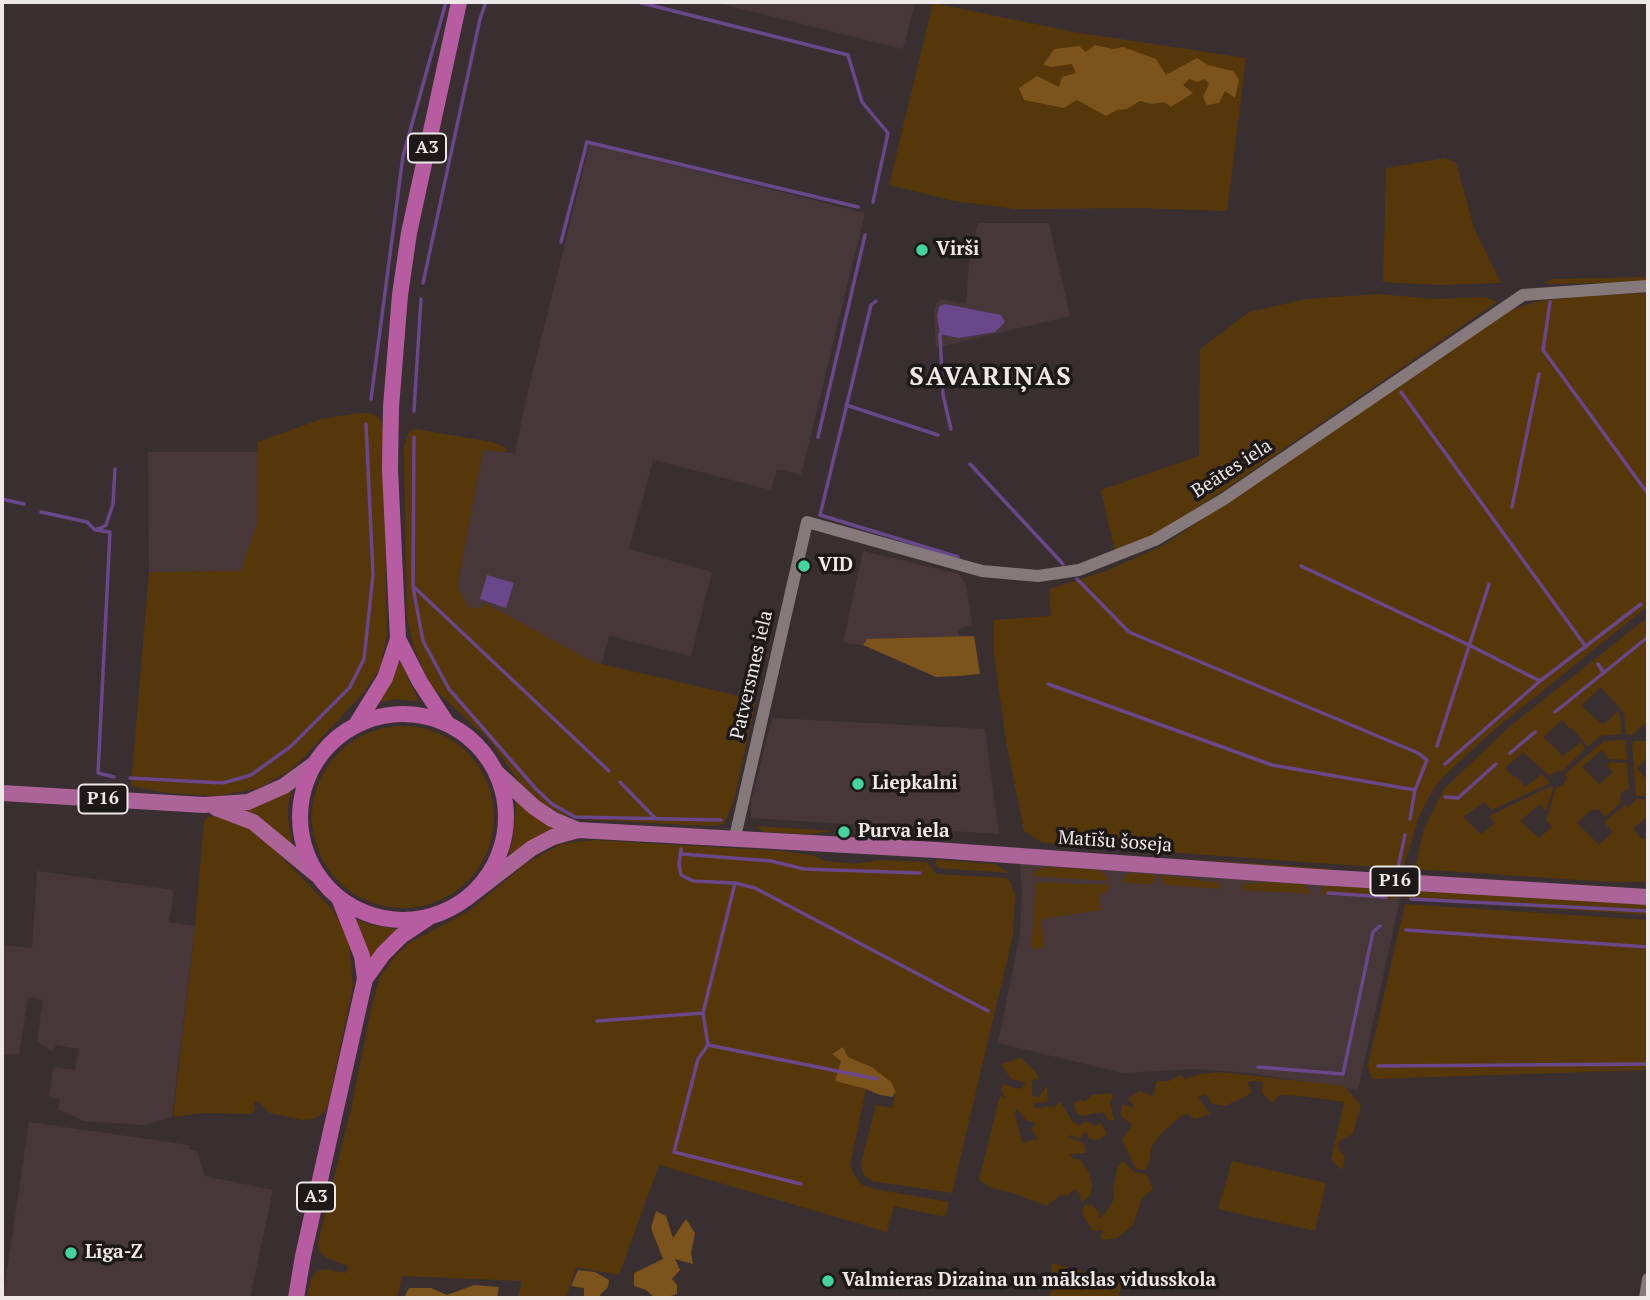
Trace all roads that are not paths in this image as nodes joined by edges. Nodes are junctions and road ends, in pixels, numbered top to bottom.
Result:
1 (458, 2) edge
2 (1648, 286) edge
3 (807, 522) joint
4 (398, 639) junction
5 (446, 722) junction
6 (356, 724) junction
7 (313, 765) junction
8 (498, 774) junction
9 (2, 793) edge
10 (204, 805) junction
11 (578, 830) junction
12 (735, 837) junction
13 (316, 874) junction
14 (1648, 897) edge
15 (339, 898) junction
16 (467, 898) junction
17 (430, 917) junction
18 (365, 979) junction
19 (1648, 1279) edge
20 (296, 1298) edge
21 (1645, 1298) edge

1 - 4 highway, A3
2 - 3 street, Beātes iela
3 - 12 street, Patversmes iela
4 - 5 highway, A3
4 - 6 highway, A3
5 - 6 highway, A3
5 - 8 highway, A3
6 - 7 highway, A3
7 - 10 main road, P16
7 - 13 highway, A3
8 - 11 main road, Matīšu šoseja / P16
8 - 16 highway, A3
9 - 10 main road, P16
10 - 13 main road, P16
11 - 12 main road, Matīšu šoseja / P16
11 - 16 main road, Matīšu šoseja / P16
12 - 14 main road, Matīšu šoseja / P16
13 - 15 highway, A3
15 - 17 highway, A3
15 - 18 highway, A3
16 - 17 highway, A3
17 - 18 highway, A3
18 - 20 highway, A3
19 - 21 street

